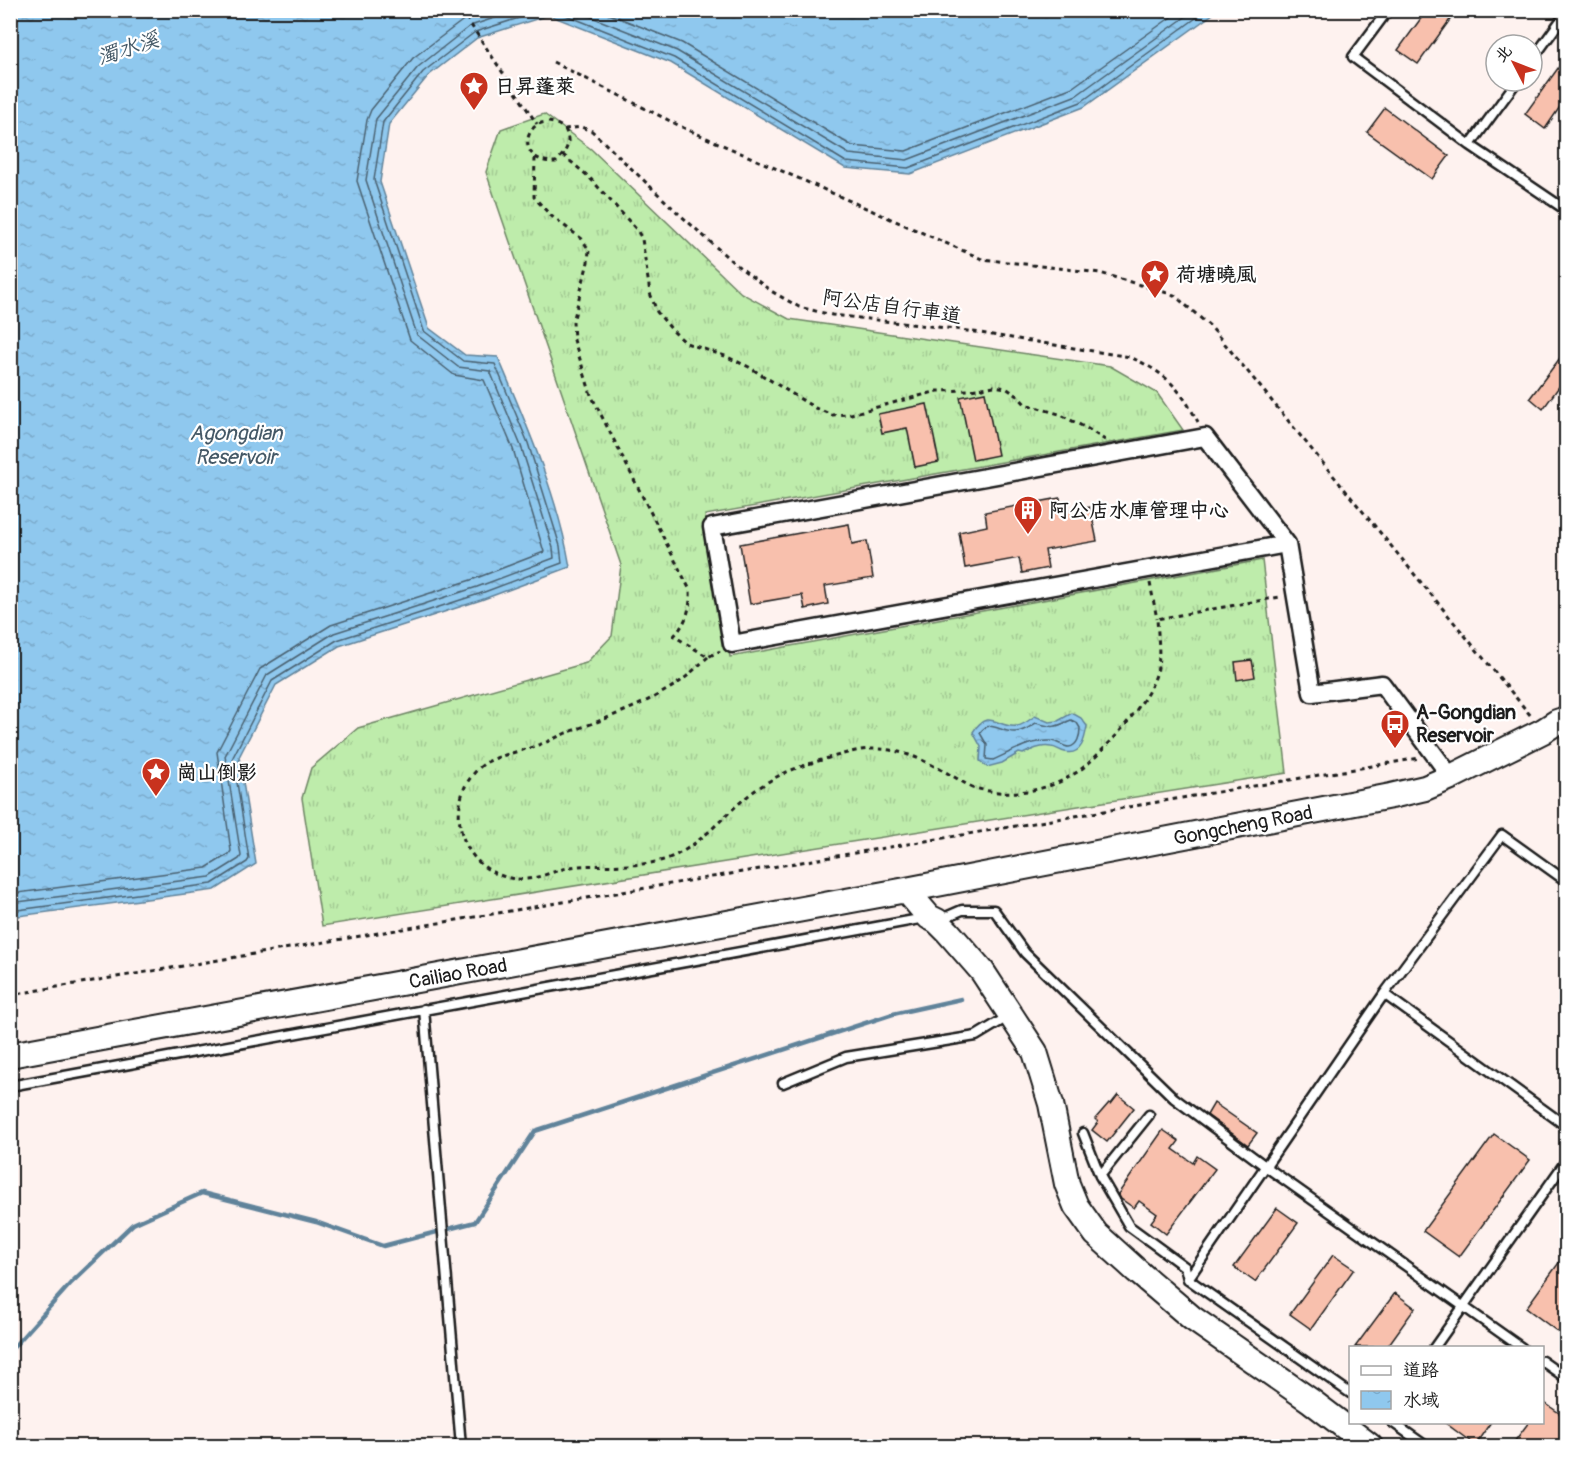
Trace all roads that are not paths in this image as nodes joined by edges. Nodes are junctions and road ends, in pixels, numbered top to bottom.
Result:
1 (1388, 10) edge
2 (1566, 13) edge
3 (1544, 43) edge
4 (1508, 93) edge
5 (1470, 145) junction
6 (1566, 210) edge
7 (1287, 544) junction
8 (1566, 719) edge
9 (1451, 777) junction
10 (1566, 880) edge
11 (906, 890) junction
12 (938, 923) junction
13 (1384, 994) junction
14 (424, 1009) junction
15 (1012, 1014) junction
16 (10, 1055) edge
17 (783, 1083) dead end
18 (10, 1086) edge
19 (1149, 1115) dead end
20 (1566, 1126) edge
21 (1083, 1133) dead end
22 (1566, 1161) edge
23 (1264, 1167) junction
24 (1100, 1176) junction
25 (1188, 1280) junction
26 (1463, 1307) junction
27 (1435, 1346) edge
28 (1521, 1346) edge
29 (1544, 1362) edge
30 (1566, 1378) edge
31 (1349, 1392) edge
32 (1395, 1424) edge
33 (461, 1446) edge
34 (1370, 1446) edge
35 (1426, 1446) edge

1 - 5 lane
2 - 3 lane
4 - 5 lane
5 - 6 lane
7 - 7 street
7 - 9 street
8 - 9 street, Gongcheng Road
9 - 11 street, Gongcheng Road
10 - 13 lane
11 - 12 street
11 - 16 street, Cailiao Road
12 - 14 lane
12 - 15 street
12 - 23 lane
13 - 20 lane
13 - 23 lane
14 - 18 lane
14 - 33 lane
15 - 17 lane
15 - 34 street
19 - 24 lane
21 - 24 lane
22 - 26 lane
23 - 25 lane
23 - 26 lane
24 - 25 lane
25 - 31 lane
26 - 27 lane
26 - 28 lane
29 - 30 lane
32 - 35 lane

